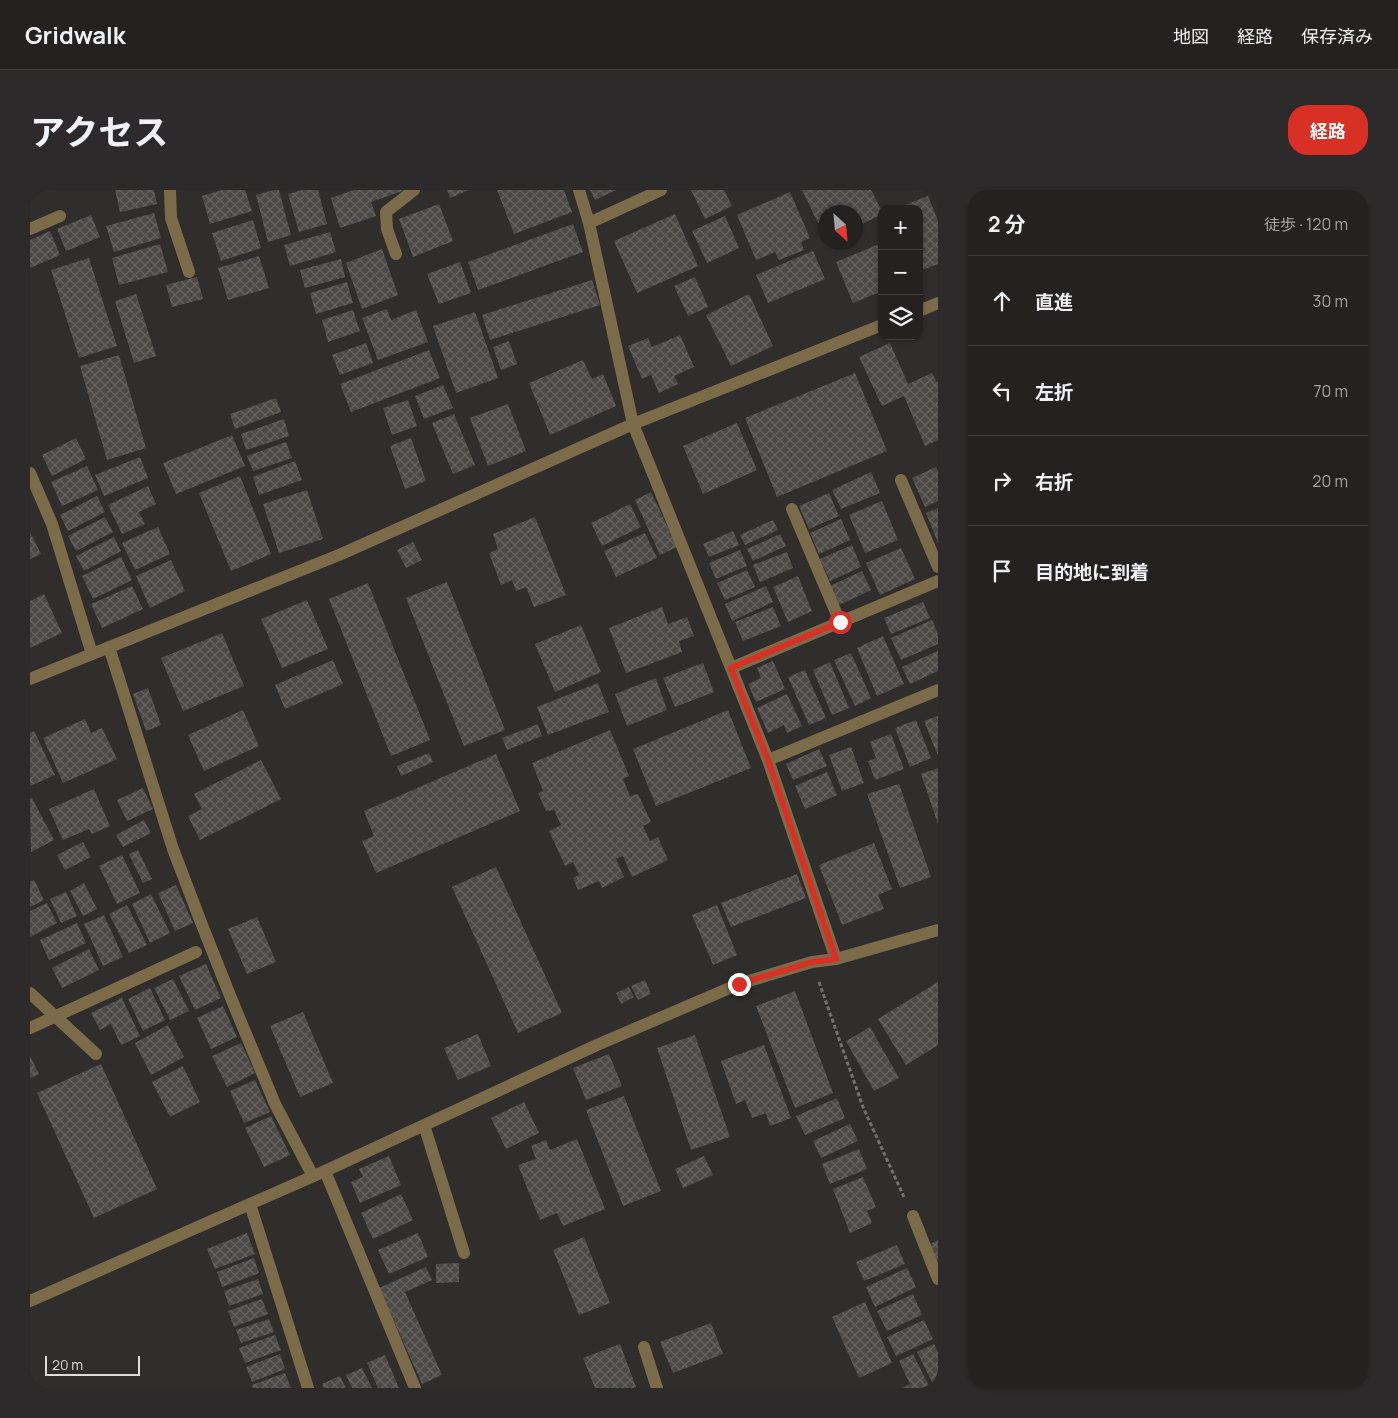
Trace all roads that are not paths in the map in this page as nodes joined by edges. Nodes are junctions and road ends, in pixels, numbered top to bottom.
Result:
1 (170, 190) edge
2 (414, 190) edge
3 (579, 190) edge
4 (661, 190) edge
5 (60, 216) dead end
6 (589, 223) junction
7 (30, 229) edge
8 (396, 254) dead end
9 (189, 272) dead end
10 (938, 303) edge
11 (923, 309) edge
12 (878, 327) edge
13 (633, 424) junction
14 (30, 473) edge
15 (901, 480) dead end
16 (792, 509) dead end
17 (938, 567) edge
18 (938, 581) edge
19 (840, 622) junction
20 (108, 647) junction
21 (92, 654) junction
22 (731, 668) junction
23 (30, 680) edge
24 (938, 690) edge
25 (768, 760) junction
26 (938, 930) edge
27 (196, 952) dead end
28 (836, 959) junction
29 (30, 993) edge
30 (56, 1017) junction
31 (30, 1028) edge
32 (96, 1054) dead end
33 (424, 1125) junction
34 (325, 1171) junction
35 (313, 1176) junction
36 (250, 1204) junction
37 (913, 1216) road end
38 (464, 1253) dead end
39 (938, 1279) edge
40 (30, 1301) edge
41 (644, 1347) dead end
42 (308, 1388) edge
43 (414, 1388) edge
44 (657, 1388) edge

1 - 9 street
2 - 8 street
3 - 6 street
4 - 6 street
5 - 7 street
6 - 13 street
10 - 11 street
12 - 13 street
13 - 20 street
13 - 22 street
14 - 21 street
15 - 17 street
16 - 19 street
18 - 19 street
19 - 22 street
20 - 21 street
20 - 35 street
21 - 23 street
22 - 25 street
24 - 25 street
25 - 28 street
26 - 28 street
27 - 30 street
28 - 33 street
29 - 30 street
30 - 31 street
30 - 32 street
33 - 34 street
33 - 38 street
34 - 35 street
34 - 43 street
35 - 36 street
36 - 40 street
36 - 42 street
37 - 39 street
41 - 44 street

